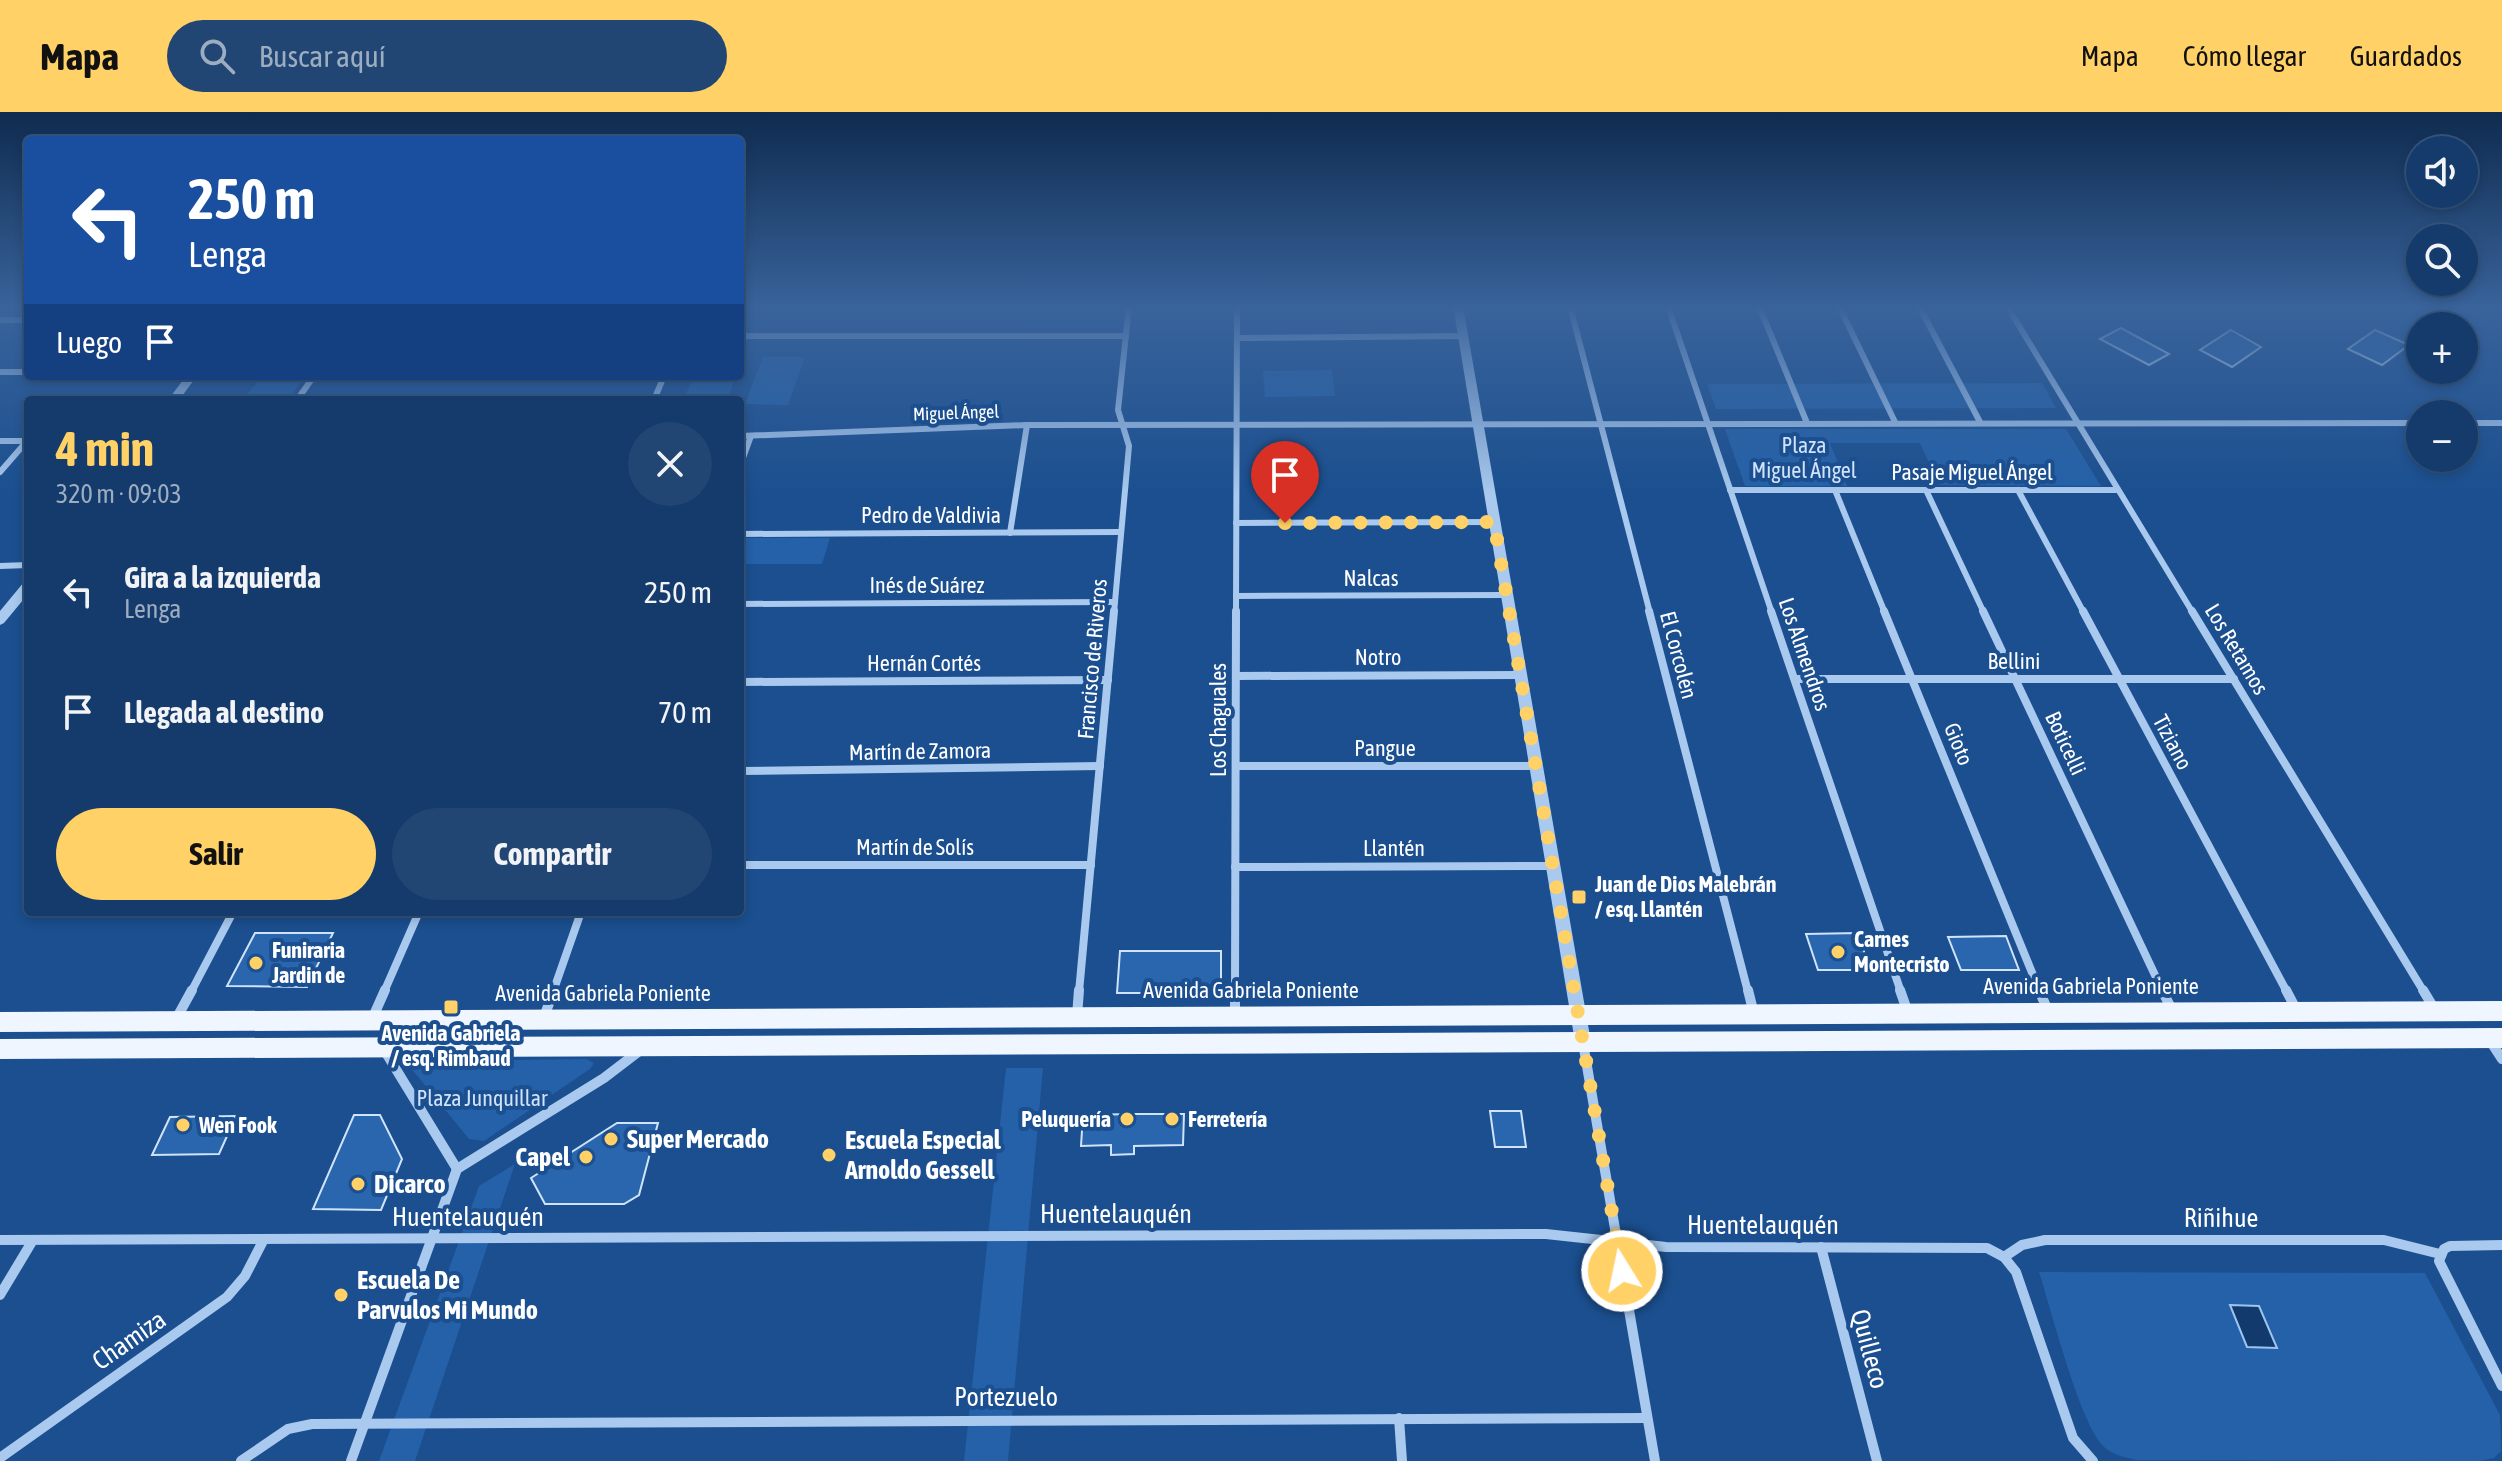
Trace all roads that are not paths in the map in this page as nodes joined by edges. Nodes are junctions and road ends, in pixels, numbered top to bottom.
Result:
1 (1122, 369) edge
2 (1237, 369) edge
3 (1469, 369) edge
4 (1587, 369) edge
5 (1690, 369) edge
6 (1785, 369) edge
7 (1869, 369) edge
8 (1952, 369) edge
9 (2045, 369) edge
10 (0, 372) edge
11 (24, 372) edge
12 (189, 380) edge
13 (176, 396) edge
14 (1895, 422) junction
15 (1980, 422) junction
16 (2077, 422) junction
17 (1601, 423) junction
18 (1708, 423) junction
19 (1807, 423) junction
20 (2406, 423) edge
21 (2478, 423) edge
22 (2502, 423) edge
23 (1478, 424) junction
24 (1027, 425) junction
25 (1124, 425) junction
26 (1236, 425) junction
27 (744, 436) edge
28 (751, 436) junction
29 (0, 441) edge
30 (24, 441) edge
31 (24, 444) edge
32 (744, 455) edge
33 (0, 472) edge
34 (1730, 490) junction
35 (1835, 490) junction
36 (1926, 490) junction
37 (2018, 490) junction
38 (2118, 490) junction
39 (1494, 522) junction
40 (1236, 523) junction
41 (1121, 532) junction
42 (1010, 533) junction
43 (744, 534) edge
44 (24, 565) edge
45 (0, 566) edge
46 (24, 590) edge
47 (1506, 595) junction
48 (1236, 596) junction
49 (1115, 602) junction
50 (744, 604) edge
51 (0, 620) edge
52 (1520, 675) junction
53 (1236, 676) junction
54 (1795, 679) junction
55 (1913, 679) junction
56 (2016, 679) junction
57 (2119, 679) junction
58 (2234, 679) junction
59 (1108, 680) junction
60 (744, 682) edge
61 (1100, 766) junction
62 (1236, 766) junction
63 (1535, 766) junction
64 (744, 771) edge
65 (744, 865) edge
66 (1091, 865) junction
67 (1552, 866) junction
68 (1235, 867) junction
69 (231, 916) edge
70 (417, 916) edge
71 (580, 916) edge
72 (2297, 1011) junction
73 (2436, 1011) junction
74 (2502, 1011) edge
75 (2049, 1012) junction
76 (2173, 1012) junction
77 (1908, 1013) junction
78 (1577, 1014) junction
79 (1754, 1014) junction
80 (1235, 1016) junction
81 (1077, 1017) junction
82 (543, 1019) junction
83 (371, 1020) junction
84 (175, 1021) junction
85 (0, 1022) edge
86 (2496, 1038) edge
87 (1583, 1042) junction
88 (645, 1046) junction
89 (383, 1047) junction
90 (0, 1049) edge
91 (2502, 1059) edge
92 (457, 1169) junction
93 (264, 1239) junction
94 (432, 1239) junction
95 (0, 1240) edge
96 (33, 1240) junction
97 (1617, 1241) junction
98 (2502, 1245) edge
99 (1821, 1247) junction
100 (2440, 1254) junction
101 (2004, 1257) junction
102 (0, 1295) edge
103 (2502, 1386) edge
104 (1399, 1418) junction
105 (1647, 1418) junction
106 (365, 1423) junction
107 (0, 1458) edge
108 (241, 1461) edge
109 (351, 1461) edge
110 (1402, 1461) edge
111 (1655, 1461) edge
112 (1877, 1461) edge
113 (2093, 1461) edge

1 - 25 street, Francisco de Riveros
2 - 26 street, Los Chaguales
3 - 23 street
4 - 17 street, El Corcolén
5 - 18 street, Los Almendros
6 - 19 street
7 - 14 street
8 - 15 street
9 - 16 street, Los Retamos
10 - 11 street
12 - 13 street
14 - 15 street, Miguel Ángel
14 - 19 street, Miguel Ángel
15 - 16 street, Miguel Ángel
16 - 20 street, Miguel Ángel
16 - 38 street, Los Retamos
17 - 18 street, Miguel Ángel
17 - 23 street, Miguel Ángel
17 - 79 street, El Corcolén
18 - 19 street, Miguel Ángel
18 - 34 street, Los Almendros
21 - 22 street
23 - 26 street, Miguel Ángel
23 - 39 street
24 - 25 street, Miguel Ángel
24 - 28 street, Miguel Ángel
24 - 42 street
25 - 26 street, Miguel Ángel
25 - 41 street, Francisco de Riveros
26 - 40 street, Los Chaguales
27 - 28 street, Miguel Ángel
28 - 32 street
29 - 30 street
31 - 33 street
34 - 35 street, Pasaje Miguel Ángel
34 - 54 street, Los Almendros
35 - 36 street, Pasaje Miguel Ángel
35 - 55 street, Gioto
36 - 37 street, Pasaje Miguel Ángel
36 - 56 street, Boticelli
37 - 38 street, Pasaje Miguel Ángel
37 - 57 street, Tiziano
38 - 58 street, Los Retamos
39 - 40 street
39 - 47 street
40 - 48 street, Los Chaguales
41 - 42 street, Pedro de Valdivia
41 - 49 street, Francisco de Riveros
42 - 43 street, Pedro de Valdivia
44 - 45 street
46 - 51 street
47 - 48 street, Nalcas
47 - 52 street
48 - 53 street, Los Chaguales
49 - 50 street, Inés de Suárez
49 - 59 street, Francisco de Riveros
52 - 53 street, Notro
52 - 63 street
53 - 62 street, Los Chaguales
54 - 55 street, Bellini
54 - 77 street, Los Almendros
55 - 56 street, Bellini
55 - 75 street, Gioto
56 - 57 street, Bellini
56 - 76 street, Boticelli
57 - 58 street, Bellini
57 - 72 street, Tiziano
58 - 73 street, Los Retamos
59 - 60 street, Hernán Cortés
59 - 61 street, Francisco de Riveros
61 - 64 street, Martín de Zamora
61 - 66 street, Francisco de Riveros
62 - 63 street, Pangue
62 - 68 street, Los Chaguales
63 - 67 street
65 - 66 street, Martín de Solís
66 - 81 street, Francisco de Riveros
67 - 68 street, Llantén
67 - 78 street
68 - 80 street, Los Chaguales
69 - 84 street
70 - 83 street
71 - 82 street
72 - 73 main road, Avenida Gabriela Poniente
72 - 76 main road, Avenida Gabriela Poniente
73 - 74 main road, Avenida Gabriela Poniente
75 - 76 main road, Avenida Gabriela Poniente
75 - 77 main road, Avenida Gabriela Poniente
77 - 79 main road, Avenida Gabriela Poniente
78 - 79 main road, Avenida Gabriela Poniente
78 - 80 main road, Avenida Gabriela Poniente
78 - 87 street
80 - 81 main road, Avenida Gabriela Poniente
81 - 82 main road, Avenida Gabriela Poniente
82 - 83 main road, Avenida Gabriela Poniente
83 - 84 main road, Avenida Gabriela Poniente
84 - 85 main road, Avenida Gabriela Poniente
86 - 87 main road
86 - 91 street
87 - 88 main road
87 - 97 street
88 - 89 main road
88 - 92 street
89 - 90 main road
89 - 92 street
92 - 94 street
93 - 94 street, Huentelauquén
93 - 96 street, Huentelauquén
93 - 107 street, Chamiza
94 - 97 street, Huentelauquén
94 - 106 street
95 - 96 street, Huentelauquén
96 - 102 street
97 - 99 street, Huentelauquén
97 - 105 street
98 - 100 street
99 - 101 street, Huentelauquén
99 - 112 street, Quilleco
100 - 101 street, Riñihue
100 - 103 street
101 - 113 street
104 - 105 street, Portezuelo
104 - 106 street, Portezuelo
104 - 110 street
105 - 111 street
106 - 108 street, Portezuelo
106 - 109 street

